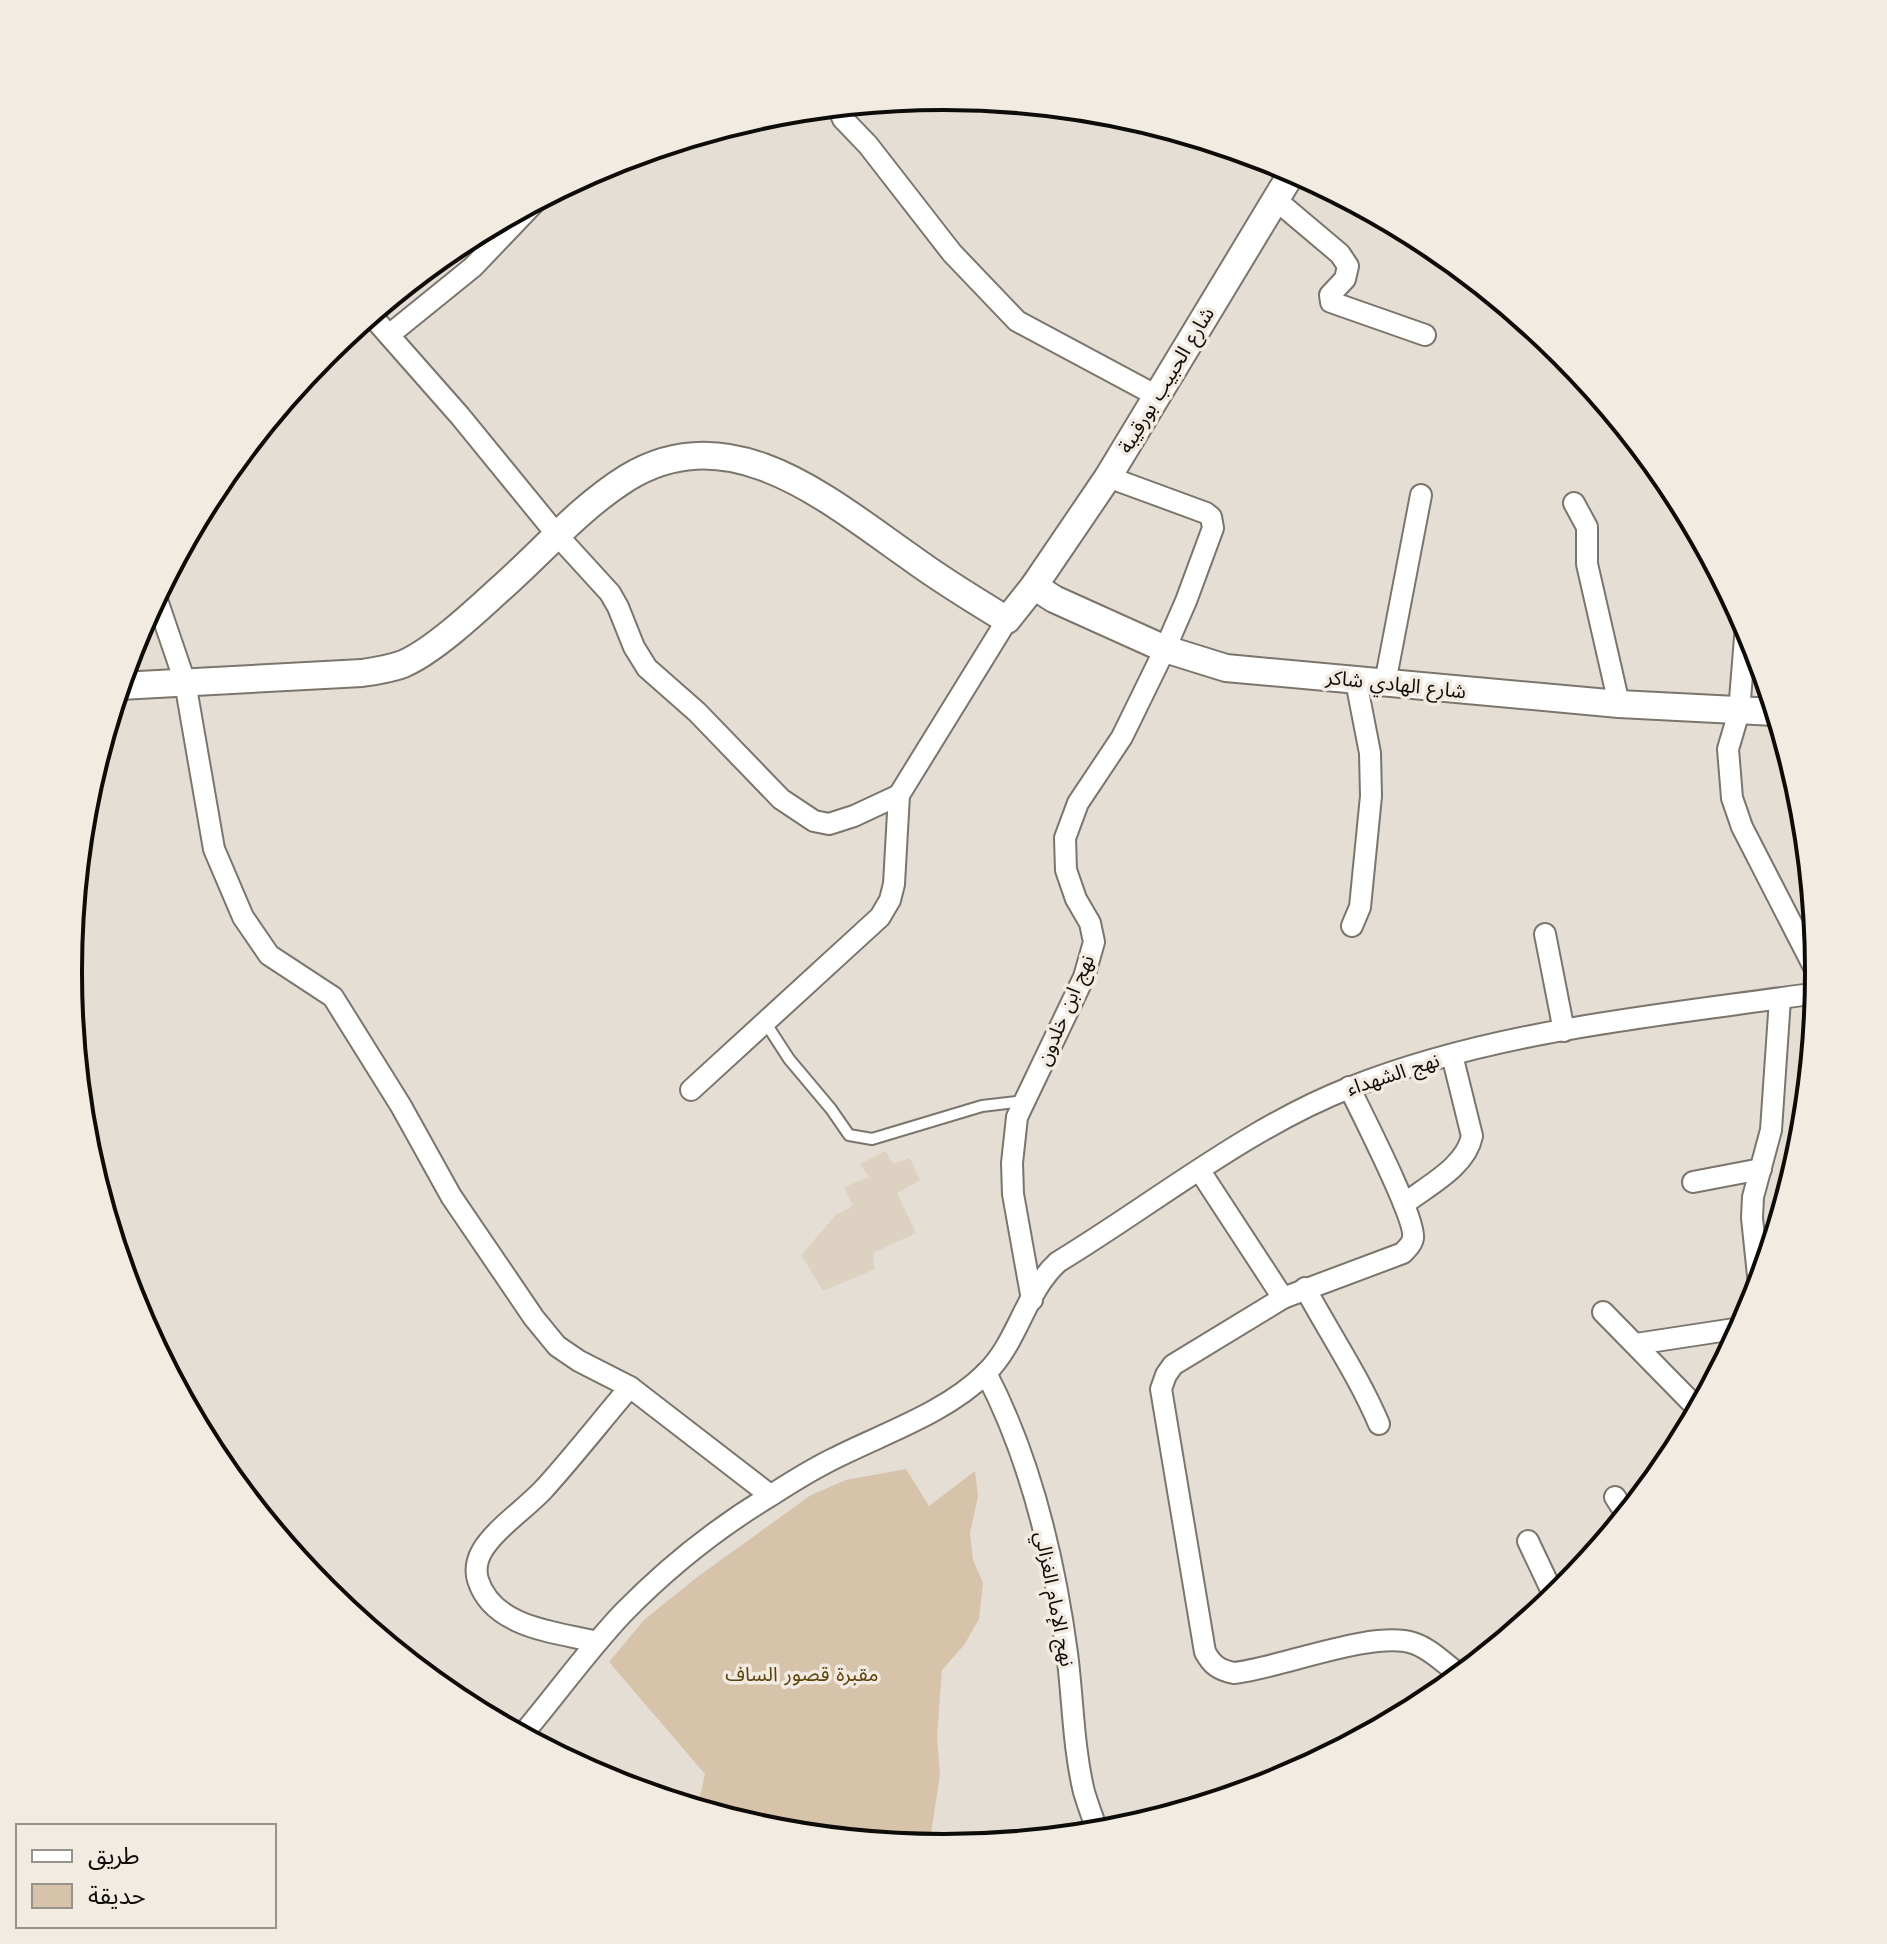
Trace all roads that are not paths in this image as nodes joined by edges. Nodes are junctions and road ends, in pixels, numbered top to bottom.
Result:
1 (842, 117) edge
2 (1287, 182) edge
3 (1276, 200) junction
4 (511, 227) edge
5 (377, 322) edge
6 (389, 335) junction
7 (1425, 335) dead end
8 (1157, 396) junction
9 (1108, 477) junction
10 (1421, 495) dead end
11 (1574, 503) dead end
12 (558, 536) junction
13 (1034, 586) junction
14 (161, 613) edge
15 (1007, 620) junction
16 (1165, 649) junction
17 (1744, 654) edge
18 (1356, 681) junction
19 (185, 682) junction
20 (1385, 683) junction
21 (132, 685) edge
22 (1619, 704) junction
23 (1739, 712) junction
24 (1764, 712) edge
25 (899, 795) junction
26 (1352, 926) dead end
27 (1545, 934) dead end
28 (1804, 948) edge
29 (1804, 995) edge
30 (1780, 999) junction
31 (765, 1022) junction
32 (1564, 1031) junction
33 (1452, 1055) junction
34 (1349, 1087) junction
35 (691, 1090) dead end
36 (1026, 1100) junction
37 (1761, 1169) junction
38 (1200, 1171) junction
39 (1693, 1182) dead end
40 (1404, 1204) junction
41 (1756, 1257) edge
42 (1305, 1288) junction
43 (1283, 1298) junction
44 (1032, 1300) junction
45 (1603, 1312) dead end
46 (1726, 1330) edge
47 (1636, 1344) junction
48 (986, 1373) junction
49 (630, 1387) junction
50 (1691, 1401) edge
51 (1379, 1424) dead end
52 (770, 1495) junction
53 (1528, 1541) dead end
54 (1549, 1585) edge
55 (597, 1642) junction
56 (1450, 1668) edge
57 (529, 1727) edge
58 (1094, 1820) edge

1 - 8 street
2 - 3 street, شارع الحبيب بورقيبة
3 - 7 street
3 - 8 street, شارع الحبيب بورقيبة
4 - 6 street
5 - 6 street
6 - 12 street
8 - 9 street, شارع الحبيب بورقيبة
9 - 13 street, شارع الحبيب بورقيبة
9 - 16 street, نهج ابن خلدون
10 - 20 street
11 - 22 street
12 - 15 street
12 - 19 street
12 - 25 street
13 - 15 street, شارع الحبيب بورقيبة
13 - 16 street, شارع الهادي شاكر
14 - 19 street
15 - 25 street
16 - 18 street, شارع الهادي شاكر
16 - 36 street, نهج ابن خلدون
17 - 23 street
18 - 20 street, شارع الهادي شاكر
18 - 26 street
19 - 21 street
19 - 49 street
20 - 22 street, شارع الهادي شاكر
22 - 23 street, شارع الهادي شاكر
23 - 24 street, شارع الهادي شاكر
23 - 28 street
25 - 31 street
27 - 32 street
29 - 30 street, نهج الشهداء
30 - 32 street, نهج الشهداء
30 - 37 street
31 - 35 street
31 - 36 lane
32 - 33 street, نهج الشهداء
33 - 34 street, نهج الشهداء
33 - 40 street
34 - 38 street, نهج الشهداء
34 - 40 street
36 - 44 street, نهج ابن خلدون
37 - 39 street
37 - 41 street
38 - 43 street
38 - 44 street, نهج الشهداء
40 - 42 street
42 - 43 street
42 - 51 street
43 - 56 street
44 - 48 street, نهج الشهداء
45 - 47 street
46 - 47 street
47 - 50 street
48 - 52 street, نهج الشهداء
48 - 58 street, نهج الإمام الغزالي
49 - 52 street
49 - 55 street
52 - 55 street, نهج الشهداء
53 - 54 street
55 - 57 street, نهج الشهداء

